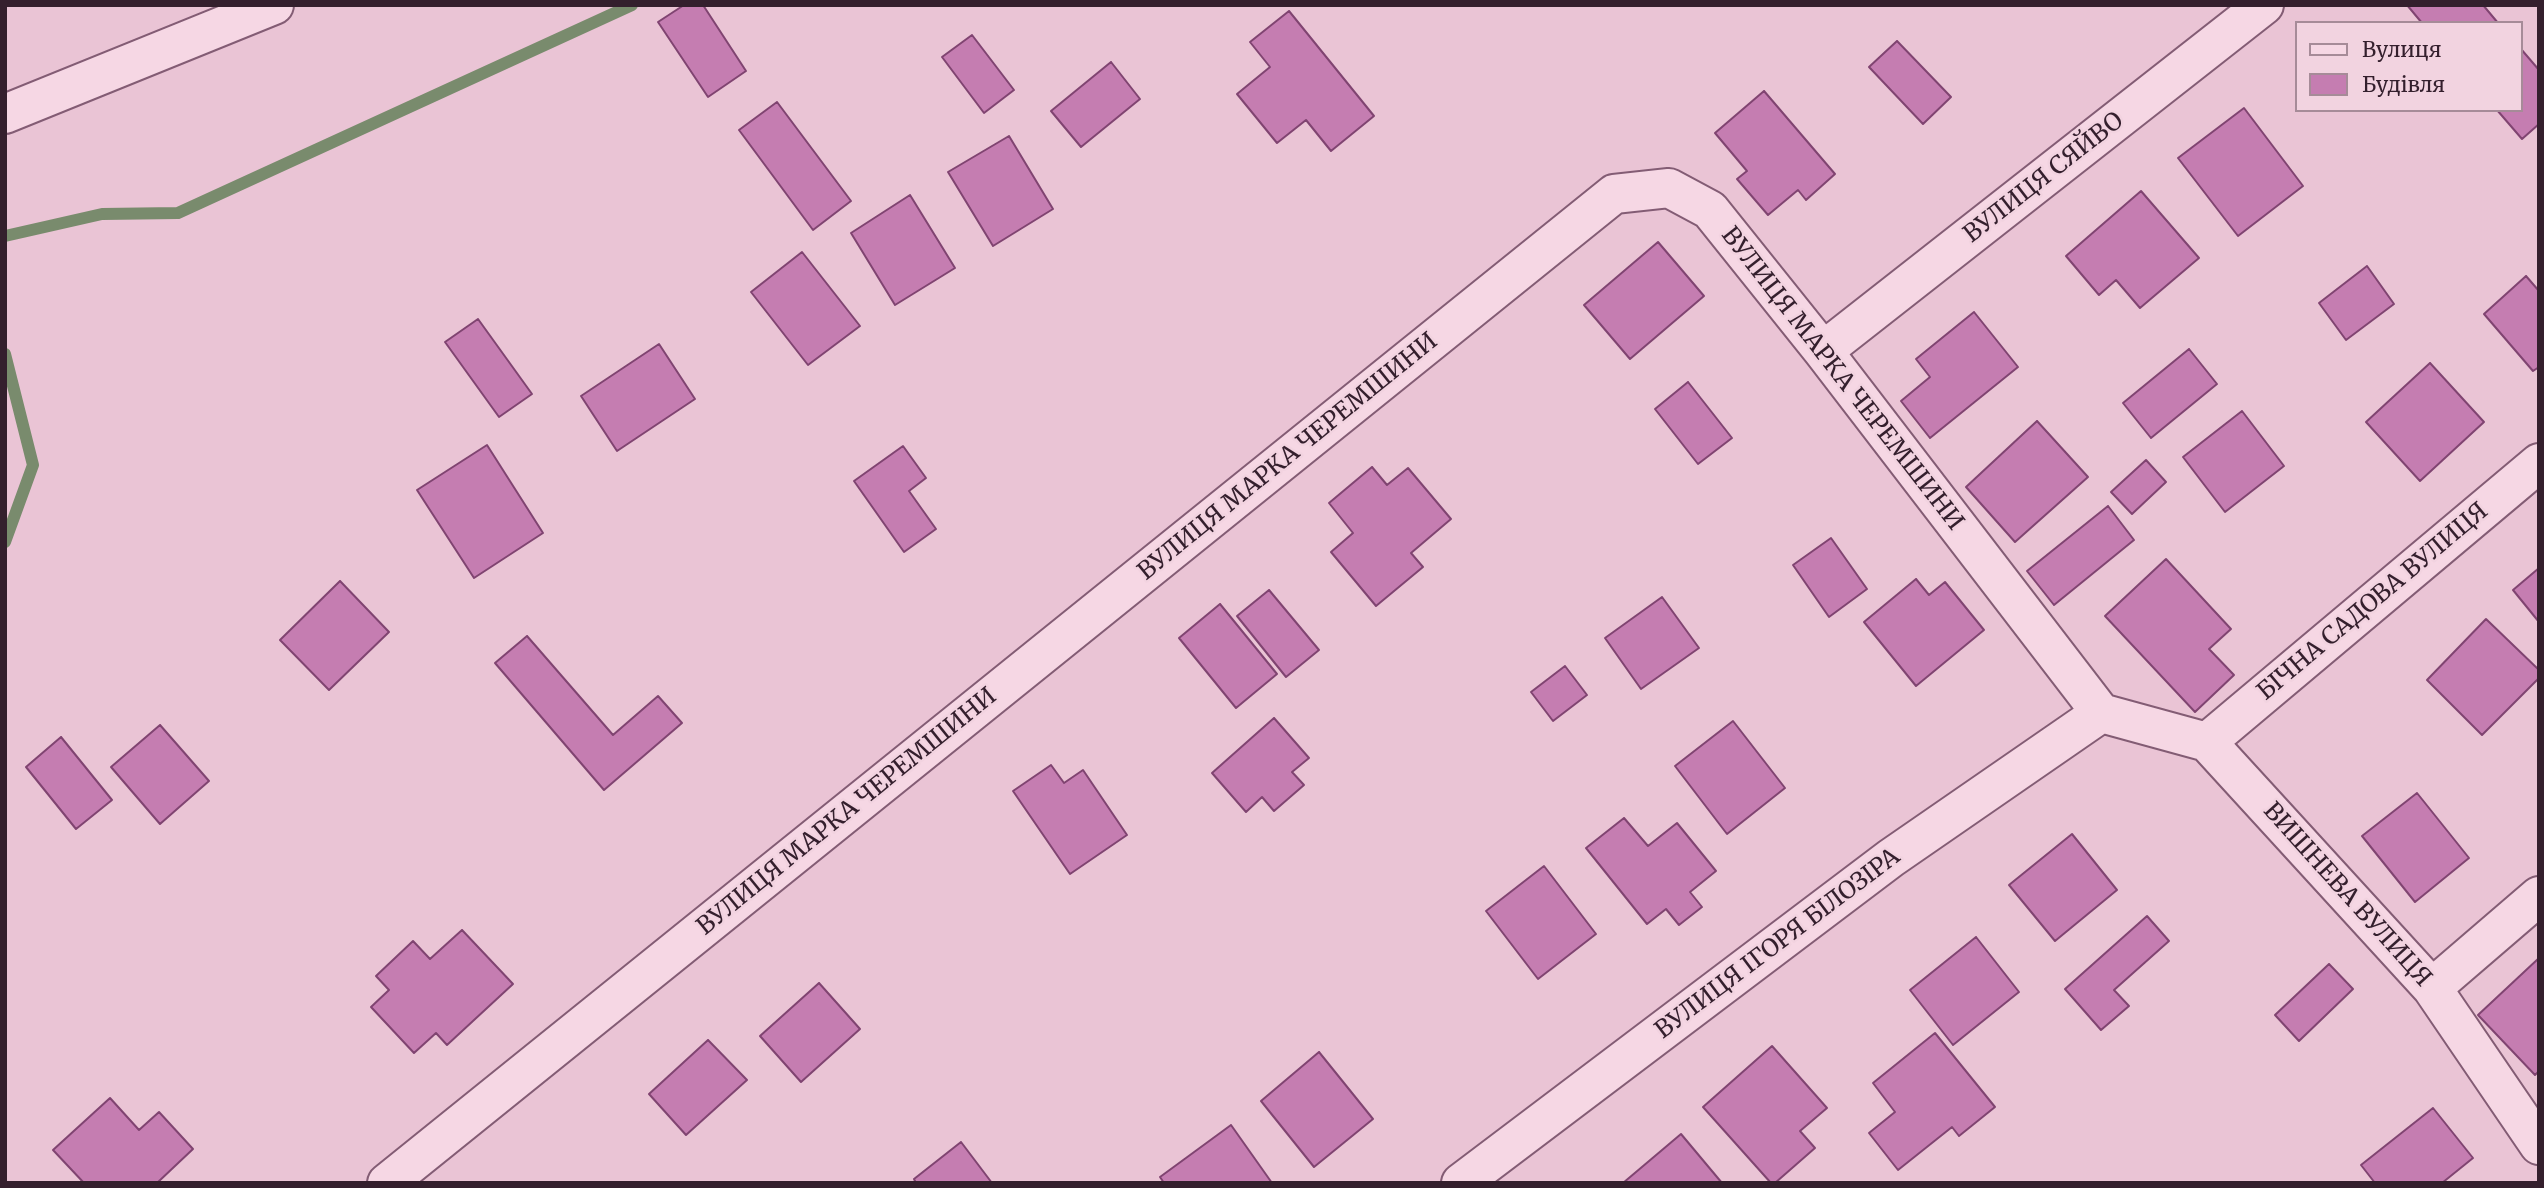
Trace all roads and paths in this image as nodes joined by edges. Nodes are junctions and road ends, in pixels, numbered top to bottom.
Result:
1 (274, 5) edge
2 (2264, 5) edge
3 (5, 114) edge
4 (1823, 351) junction
5 (2539, 463) edge
6 (2101, 713) junction
7 (2207, 742) junction
8 (2539, 896) edge
9 (2432, 988) junction
10 (2539, 1145) edge
11 (387, 1183) edge
12 (1461, 1183) edge

1 - 3 street
2 - 4 street, ВУЛИЦЯ СЯЙВО
4 - 6 street, ВУЛИЦЯ МАРКА ЧЕРЕМШИНИ
4 - 11 street, ВУЛИЦЯ МАРКА ЧЕРЕМШИНИ
5 - 7 street, БІЧНА САДОВА ВУЛИЦЯ
6 - 7 street
6 - 12 street, ВУЛИЦЯ ІГОРЯ БІЛОЗІРА
7 - 9 street, ВИШНЕВА ВУЛИЦЯ
8 - 9 street
9 - 10 street, ВИШНЕВА ВУЛИЦЯ

